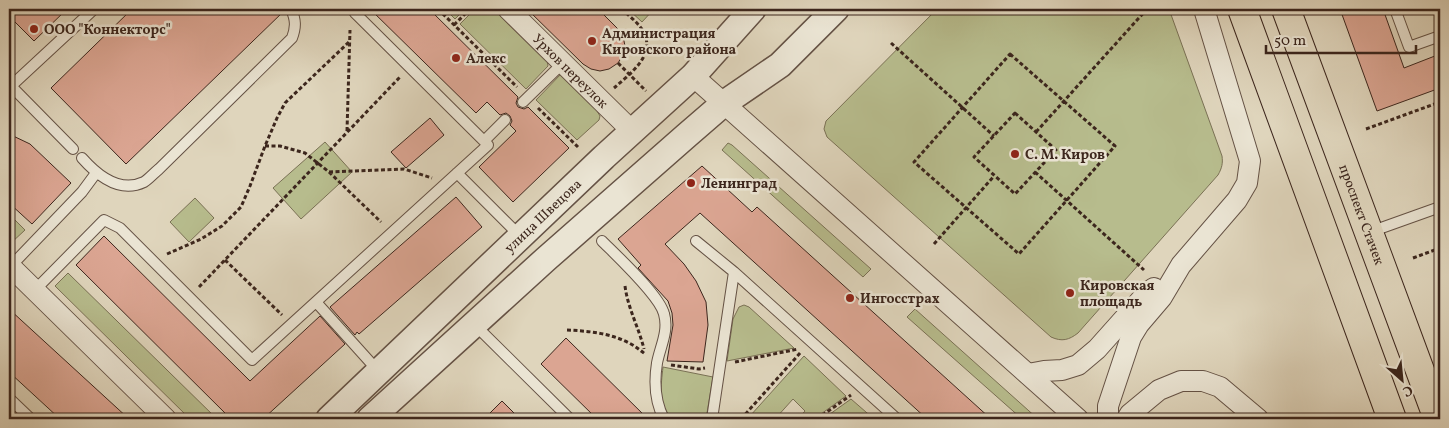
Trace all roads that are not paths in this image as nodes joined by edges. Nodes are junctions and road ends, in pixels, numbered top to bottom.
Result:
1 (94, 9) edge
2 (291, 9) edge
3 (508, 9) edge
4 (753, 9) edge
5 (836, 9) edge
6 (1204, 9) edge
7 (1242, 9) edge
8 (1286, 9) edge
9 (1395, 9) edge
10 (354, 11) edge
11 (1440, 36) edge
12 (563, 63) junction
13 (693, 76) junction
14 (10, 85) edge
15 (525, 100) road end
16 (724, 104) junction
17 (505, 120) dead end
18 (632, 131) junction
19 (484, 141) junction
20 (73, 149) dead end
21 (82, 158) dead end
22 (96, 173) junction
23 (457, 173) junction
24 (1440, 207) edge
25 (1369, 232) junction
26 (521, 236) junction
27 (602, 241) dead end
28 (696, 241) dead end
29 (1181, 265) junction
30 (9, 266) edge
31 (734, 272) junction
32 (34, 290) junction
33 (316, 302) junction
34 (474, 324) junction
35 (379, 372) junction
36 (1028, 374) junction
37 (9, 398) edge
38 (31, 419) edge
39 (166, 419) edge
40 (328, 419) edge
41 (370, 419) edge
42 (570, 419) edge
43 (664, 419) edge
44 (712, 419) edge
45 (897, 419) edge
46 (1078, 419) edge
47 (1108, 419) edge
48 (1127, 419) edge
49 (1258, 419) edge
50 (1392, 419) edge
51 (1438, 419) edge

1 - 14 lane
2 - 22 lane
3 - 12 street, Урхов переулок
4 - 13 street, улица Швецова
5 - 16 street
6 - 29 street
7 - 50 main road
8 - 25 main road, проспект Стачек
9 - 11 lane
10 - 19 lane
12 - 15 lane
12 - 18 street, Урхов переулок
13 - 16 street
13 - 18 street, улица Швецова
14 - 20 lane
16 - 34 street
16 - 36 street
17 - 19 lane
18 - 26 street, улица Швецова
19 - 23 lane
21 - 22 lane
22 - 30 lane
23 - 26 lane
23 - 33 lane
24 - 25 lane
25 - 51 main road, проспект Стачек
26 - 35 street, улица Швецова
27 - 43 lane
28 - 31 lane
29 - 36 street
29 - 47 street
30 - 32 street
31 - 44 lane
31 - 45 lane
32 - 33 lane
32 - 39 street
33 - 35 lane
34 - 41 street
34 - 42 lane
35 - 40 street, улица Швецова
36 - 46 street
37 - 38 lane
48 - 49 street

